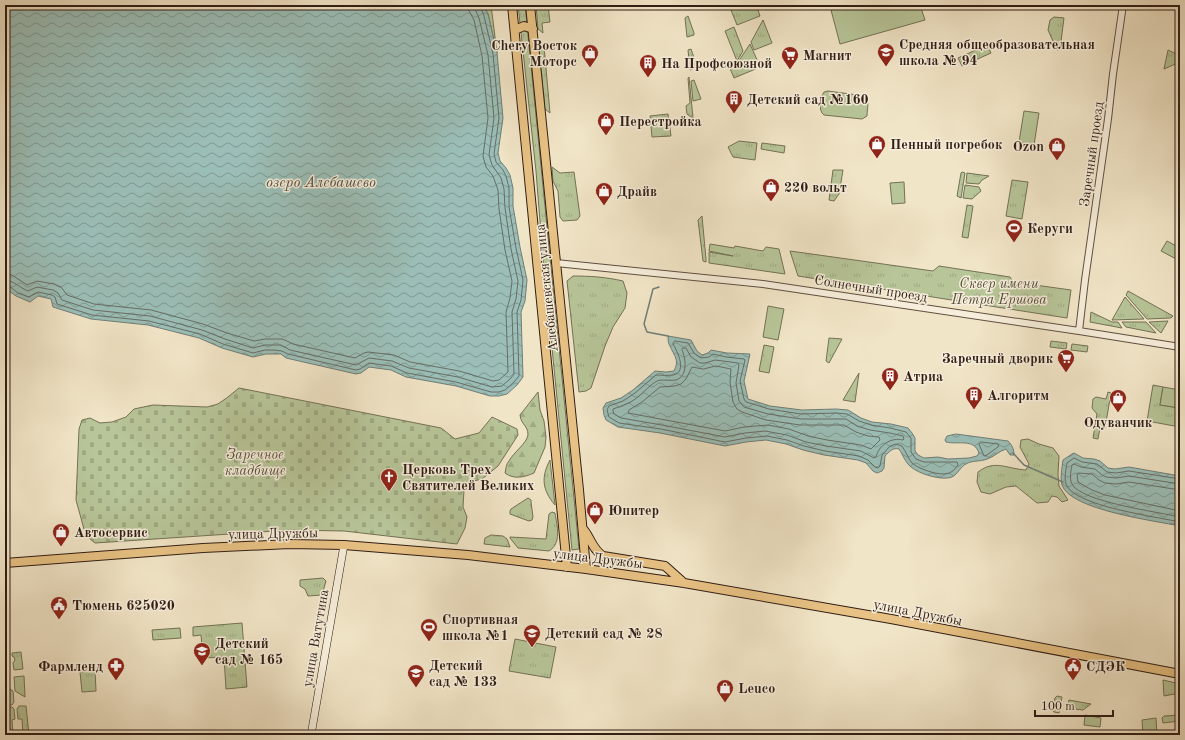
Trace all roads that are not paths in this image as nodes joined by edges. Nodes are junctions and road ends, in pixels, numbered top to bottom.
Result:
1 (512, 5) edge
2 (530, 5) edge
3 (1123, 5) edge
4 (533, 29) junction
5 (515, 30) junction
6 (556, 263) junction
7 (1079, 331) junction
8 (1180, 347) edge
9 (583, 529) junction
10 (344, 545) junction
11 (5, 563) edge
12 (567, 567) junction
13 (586, 569) junction
14 (684, 583) junction
15 (1180, 674) edge
16 (311, 735) edge

1 - 5 main road, Алебашевская улица
2 - 4 main road, Алебашевская улица
3 - 7 street, Заречный проезд
4 - 5 main road
4 - 6 main road, Алебашевская улица
5 - 12 main road, Алебашевская улица
6 - 7 street, Солнечный проезд
6 - 9 main road, Алебашевская улица
7 - 8 street, Солнечный проезд
9 - 13 main road, Алебашевская улица
9 - 14 main road
10 - 11 main road, улица Дружбы
10 - 12 main road, улица Дружбы
10 - 16 main road, улица Ватутина
12 - 13 main road, улица Дружбы
13 - 14 main road, улица Дружбы
14 - 15 main road, улица Дружбы

